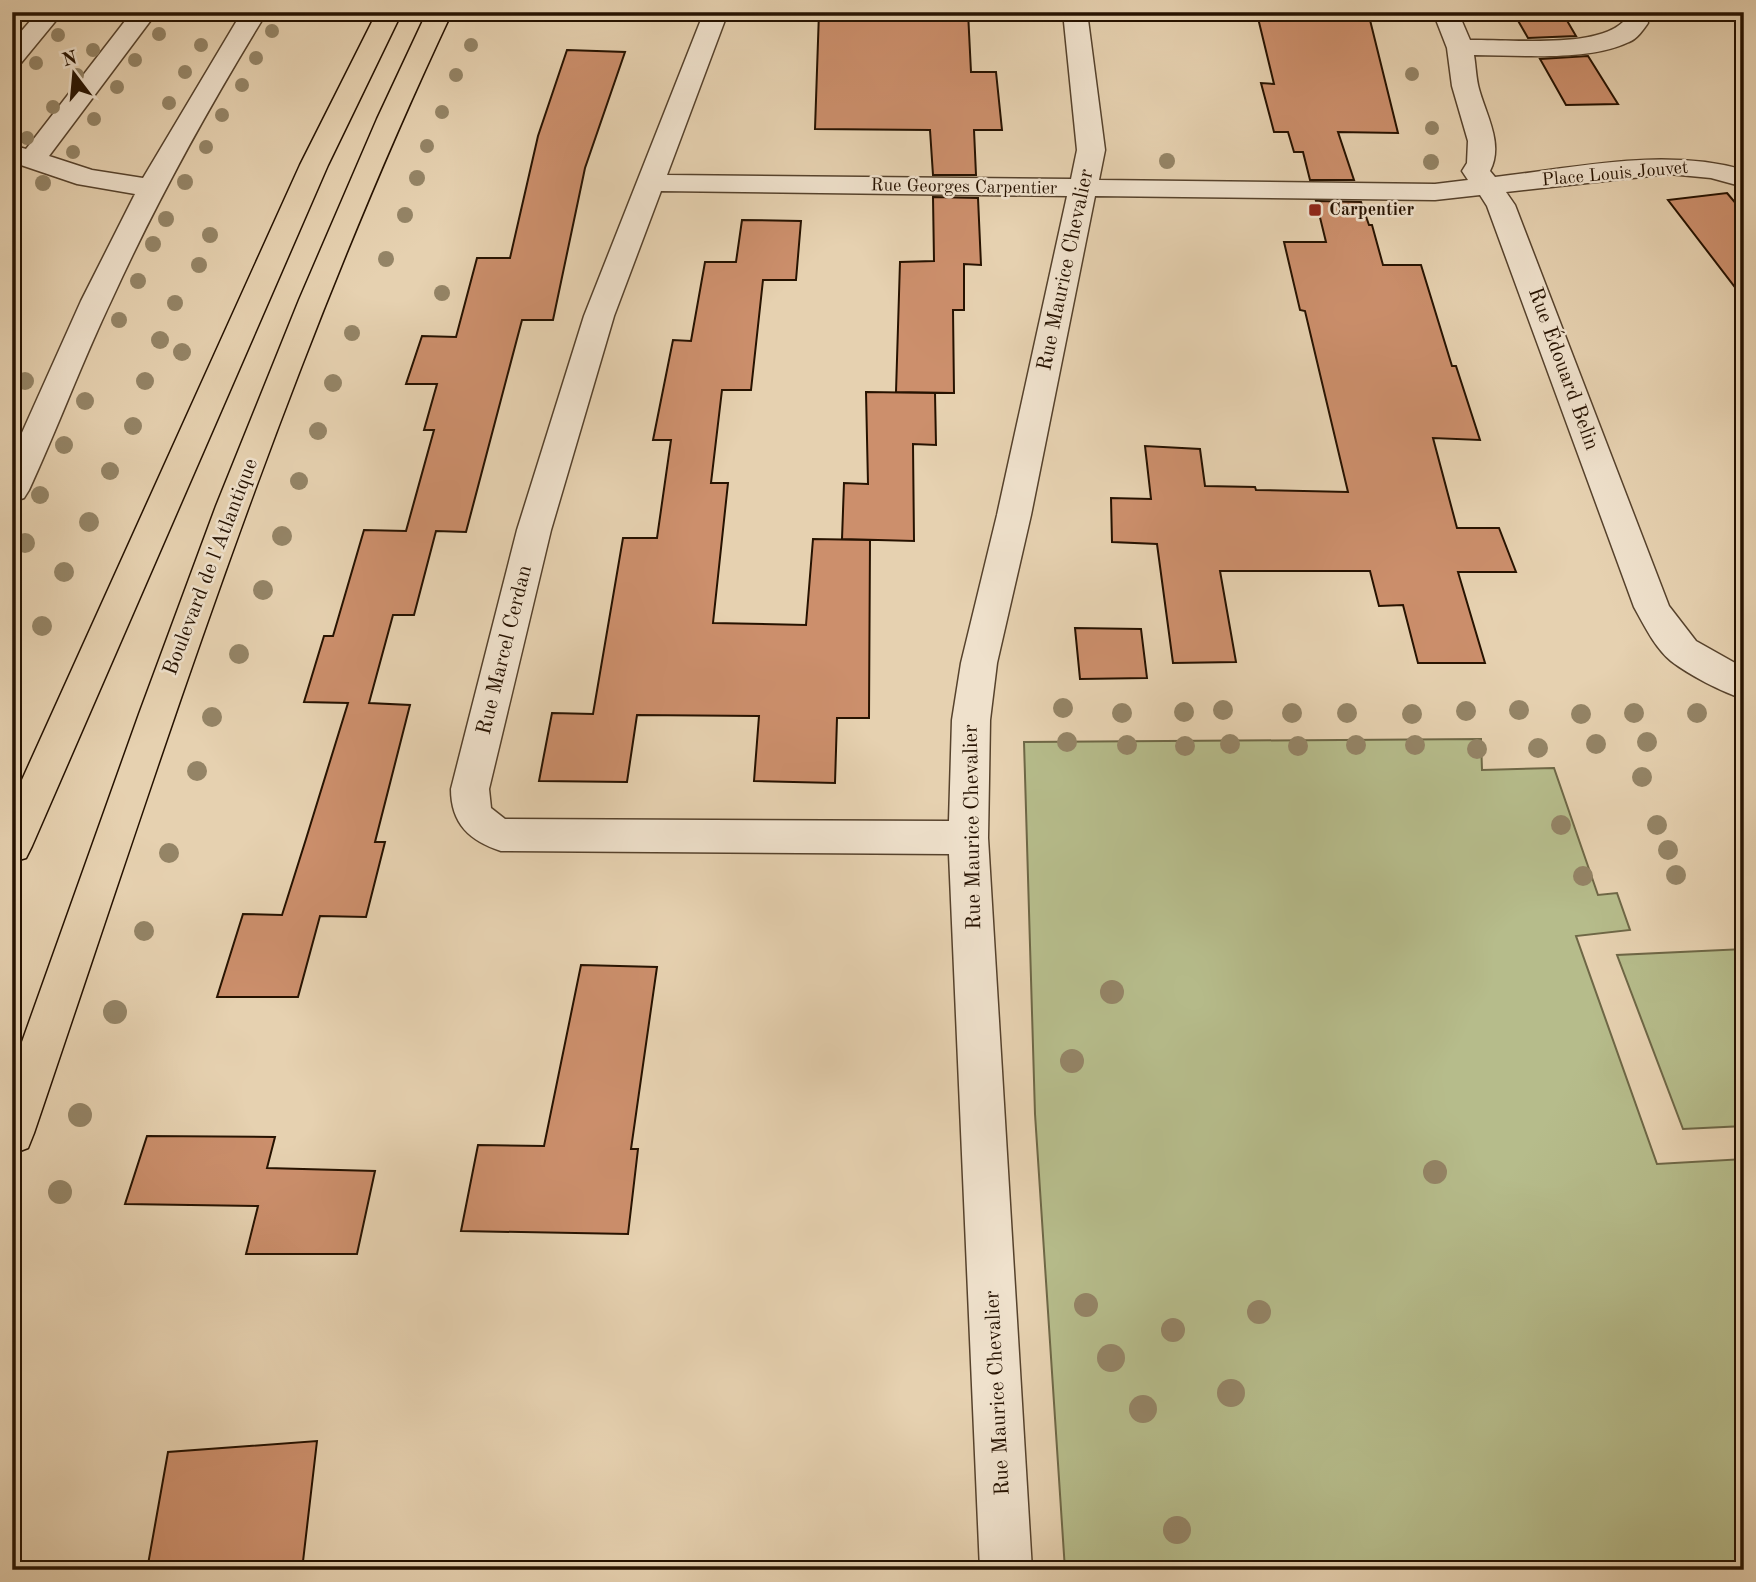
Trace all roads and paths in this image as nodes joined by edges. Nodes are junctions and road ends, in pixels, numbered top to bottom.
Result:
1 (51, 12) edge
2 (145, 12) edge
3 (255, 12) edge
4 (390, 12) edge
5 (440, 12) edge
6 (716, 12) edge
7 (1075, 12) edge
8 (1445, 12) edge
9 (1634, 12) edge
10 (1429, 36) dead end
11 (1460, 48) junction
12 (12, 58) edge
13 (1465, 85) junction
14 (22, 157) edge
15 (1744, 179) edge
16 (651, 183) junction
17 (1486, 185) junction
18 (1082, 187) junction
19 (151, 188) junction
20 (12, 490) edge
21 (1744, 685) edge
22 (968, 838) junction
23 (12, 846) edge
24 (12, 1133) edge
25 (1006, 1570) edge

1 - 12 street
2 - 14 street
3 - 19 street
4 - 23 main road
5 - 24 main road, Boulevard de l'Atlantique
6 - 16 street, Rue Marcel Cerdan
7 - 18 street, Rue Maurice Chevalier
8 - 11 street, Rue Édouard Belin
9 - 11 street
10 - 13 street, Rue Édouard Belin
11 - 13 street, Rue Édouard Belin
13 - 17 street, Rue Édouard Belin
14 - 19 street
15 - 17 street, Place Louis Jouvet
16 - 18 street, Rue Georges Carpentier
16 - 22 street, Rue Marcel Cerdan
17 - 18 street, Rue Georges Carpentier
17 - 21 street, Rue Édouard Belin
18 - 22 street, Rue Maurice Chevalier
19 - 20 street
22 - 25 street, Rue Maurice Chevalier

